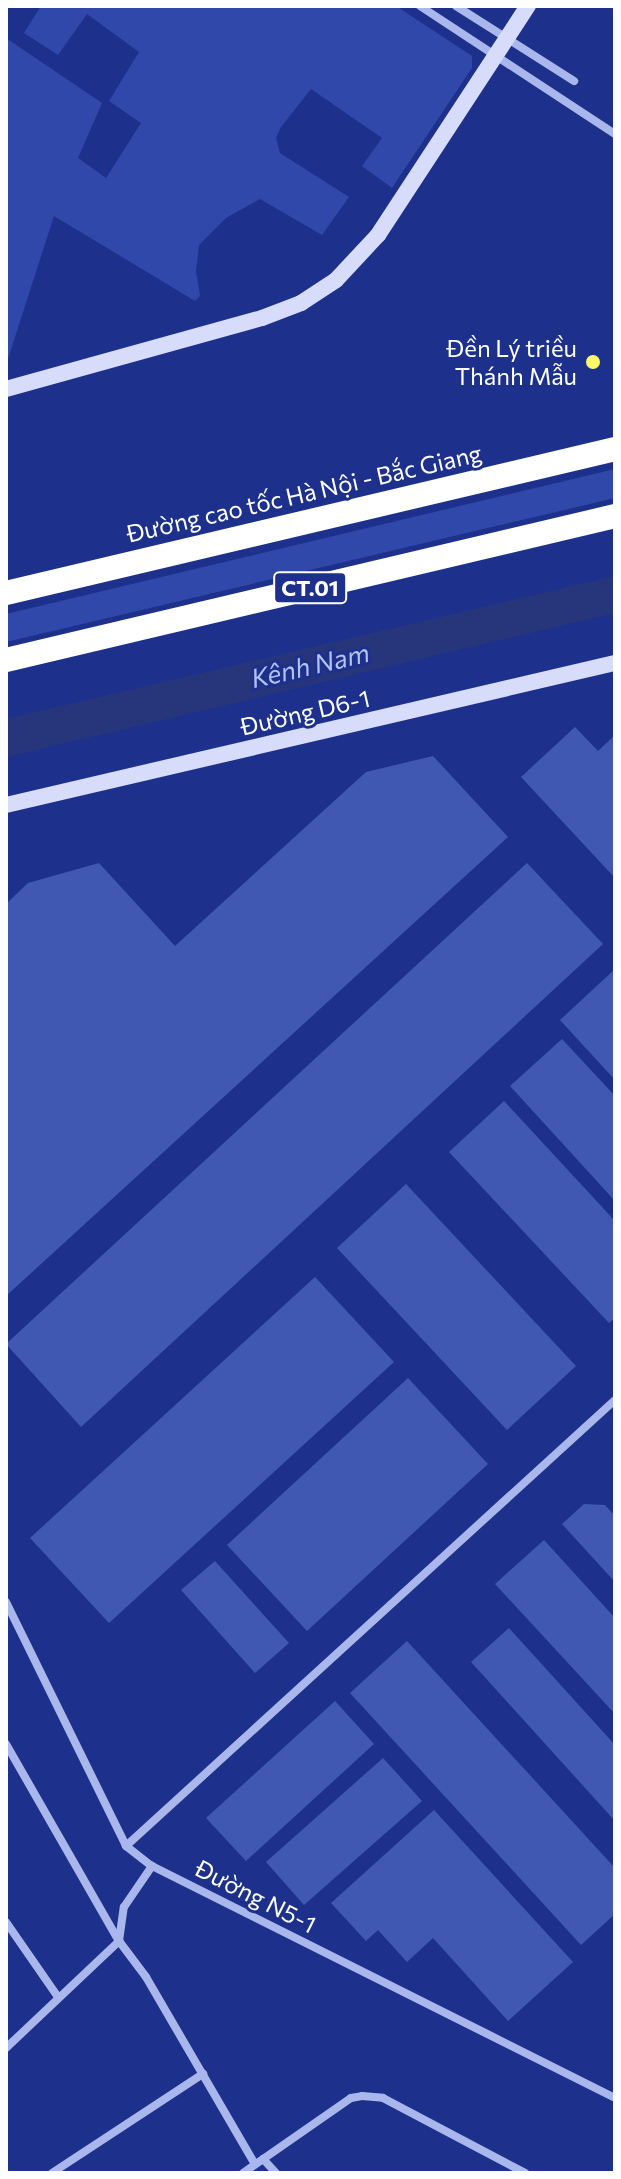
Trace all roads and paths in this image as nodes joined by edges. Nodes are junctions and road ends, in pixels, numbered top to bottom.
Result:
1 (420, 6) edge
2 (456, 6) edge
3 (528, 6) edge
4 (507, 39) junction
5 (496, 57) junction
6 (574, 81) dead end
7 (615, 134) edge
8 (6, 389) edge
9 (615, 449) edge
10 (615, 516) edge
11 (6, 593) edge
12 (6, 660) edge
13 (615, 663) edge
14 (6, 805) edge
15 (615, 1400) edge
16 (6, 1602) edge
17 (6, 1744) edge
18 (126, 1846) junction
19 (152, 1866) junction
20 (6, 1922) edge
21 (119, 1941) junction
22 (58, 1997) junction
23 (6, 2048) edge
24 (203, 2074) junction
25 (615, 2098) edge
26 (259, 2162) junction
27 (52, 2173) edge
28 (243, 2173) edge
29 (276, 2173) edge
30 (525, 2173) edge

1 - 5 street
2 - 4 street
3 - 4 street
4 - 5 street
4 - 6 street
5 - 7 street
5 - 8 street
9 - 11 highway, Đường cao tốc Hà Nội - Bắc Giang
10 - 12 highway, CT.01
13 - 14 street, Đường D6-1
15 - 18 street
16 - 18 street, Đường N5-1
17 - 21 street
18 - 19 street, Đường N5-1
19 - 21 street
19 - 25 street, Đường N5-1
20 - 22 street
21 - 22 street
21 - 24 street
22 - 23 street
24 - 26 street
24 - 27 street
26 - 28 street
26 - 29 street
26 - 30 street

